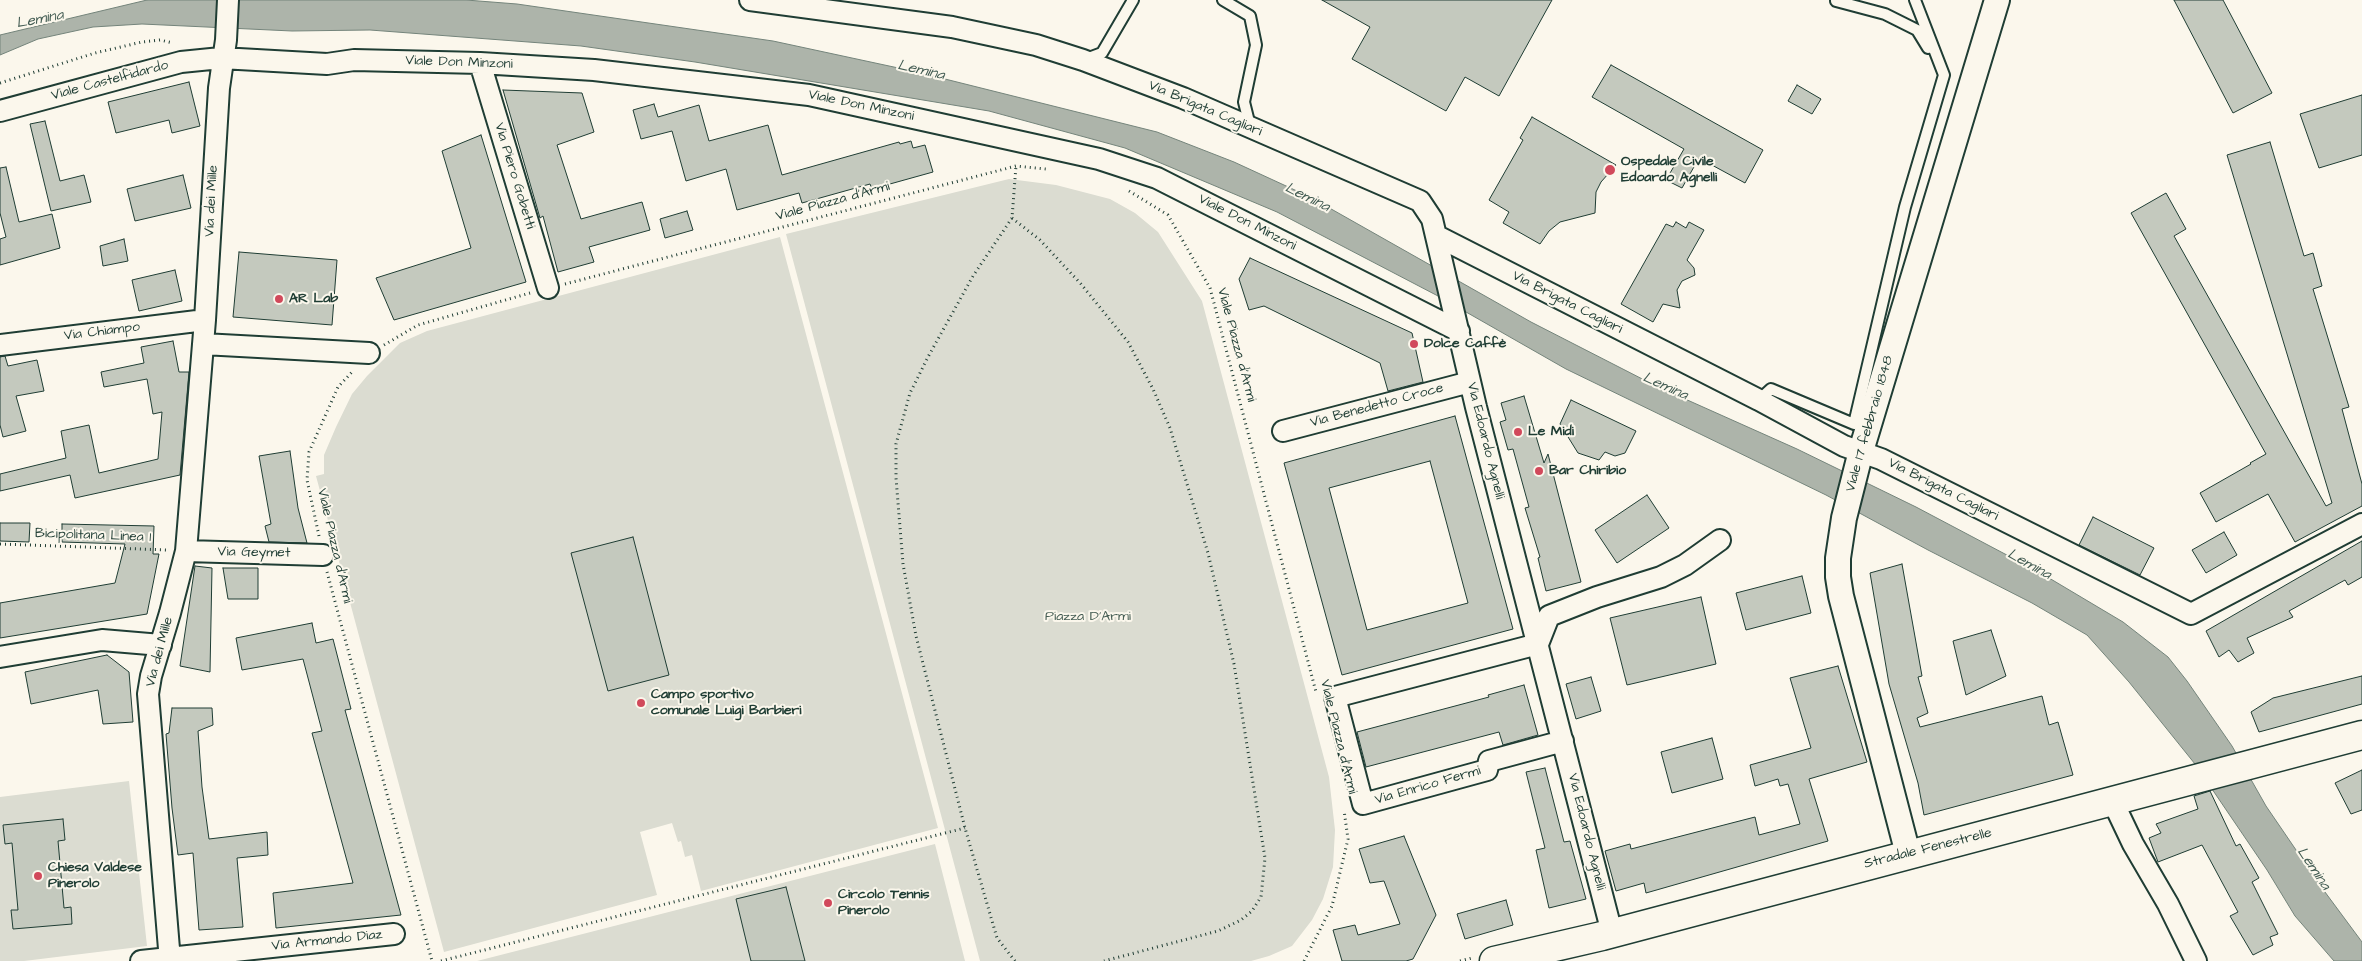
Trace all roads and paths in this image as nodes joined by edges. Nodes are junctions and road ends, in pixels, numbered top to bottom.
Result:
1 (228, 0) edge
2 (750, 0) edge
3 (1133, 0) edge
4 (1223, 0) edge
5 (1915, 0) edge
6 (1996, 0) edge
7 (1836, 1) edge
8 (221, 58) junction
9 (1083, 60) junction
10 (181, 62) junction
11 (480, 63) junction
12 (1944, 75) junction
13 (0, 84) edge
14 (0, 111) edge
15 (1250, 127) junction
16 (1016, 166) junction
17 (1048, 170) dead end
18 (1127, 190) dead end
19 (1012, 218) junction
20 (1437, 236) junction
21 (548, 288) junction
22 (205, 320) junction
23 (1459, 331) junction
24 (203, 344) junction
25 (0, 345) edge
26 (369, 353) junction
27 (1470, 382) junction
28 (1759, 400) junction
29 (1283, 431) dead end
30 (1859, 460) junction
31 (2362, 524) edge
32 (1720, 540) dead end
33 (0, 544) edge
34 (186, 551) junction
35 (322, 554) junction
36 (1538, 644) junction
37 (161, 646) junction
38 (0, 657) edge
39 (1326, 697) junction
40 (2362, 735) edge
41 (1563, 741) junction
42 (2113, 802) junction
43 (1343, 807) dead end
44 (965, 828) junction
45 (1908, 854) junction
46 (1612, 933) junction
47 (394, 934) dead end
48 (170, 959) edge
49 (141, 961) edge
50 (432, 961) edge
51 (441, 961) edge
52 (1015, 961) edge
53 (1104, 961) edge
54 (1304, 961) edge
55 (1494, 961) edge
56 (2196, 961) edge

1 - 8 street, Via dei Mille
2 - 9 street, Via Brigata Cagliari
3 - 9 lane
4 - 15 lane
5 - 12 lane
6 - 30 street, Viale 17 febbraio 1848
7 - 12 lane
8 - 10 street, Viale Castelfidardo
8 - 11 street, Viale Don Minzoni
8 - 22 street, Via dei Mille
9 - 15 street, Via Brigata Cagliari
10 - 13 path
10 - 14 street, Viale Castelfidardo
11 - 21 street, Via Piero Gobetti
11 - 23 street, Viale Don Minzoni
12 - 28 lane
15 - 20 street, Via Brigata Cagliari
16 - 17 path, Viale Piazza d'Armi
16 - 19 path
16 - 21 path, Viale Piazza d'Armi
18 - 39 path, Viale Piazza d'Armi
19 - 44 path
19 - 53 path
20 - 23 street, Via Edoardo Agnelli
20 - 28 street, Via Brigata Cagliari
21 - 26 path, Viale Piazza d'Armi
22 - 24 street, Via dei Mille
22 - 25 street, Via Chiampo
23 - 27 street, Via Edoardo Agnelli
24 - 26 street
24 - 34 street, Via dei Mille
26 - 35 path, Viale Piazza d'Armi
27 - 29 street, Via Benedetto Croce
27 - 36 street, Via Edoardo Agnelli
28 - 30 street, Via Brigata Cagliari
30 - 31 street, Via Brigata Cagliari
30 - 45 street, Viale 17 febbraio 1848
32 - 36 street
33 - 34 path, Bicipolitana Linea 1
34 - 35 street, Via Geymet
34 - 37 street, Via dei Mille
35 - 50 path, Viale Piazza d'Armi
36 - 39 street
36 - 41 street, Via Edoardo Agnelli
37 - 38 street
37 - 48 street, Via dei Mille
39 - 41 street, Via Enrico Fermi
40 - 42 main road, Stradale Fenestrelle
41 - 46 street, Via Edoardo Agnelli
42 - 45 main road, Stradale Fenestrelle
42 - 56 street
43 - 54 path, Viale Piazza d'Armi
44 - 51 path
44 - 52 path
45 - 46 main road, Stradale Fenestrelle
46 - 55 main road, Stradale Fenestrelle
47 - 48 street, Via Armando Diaz
48 - 49 street, Via Armando Diaz

